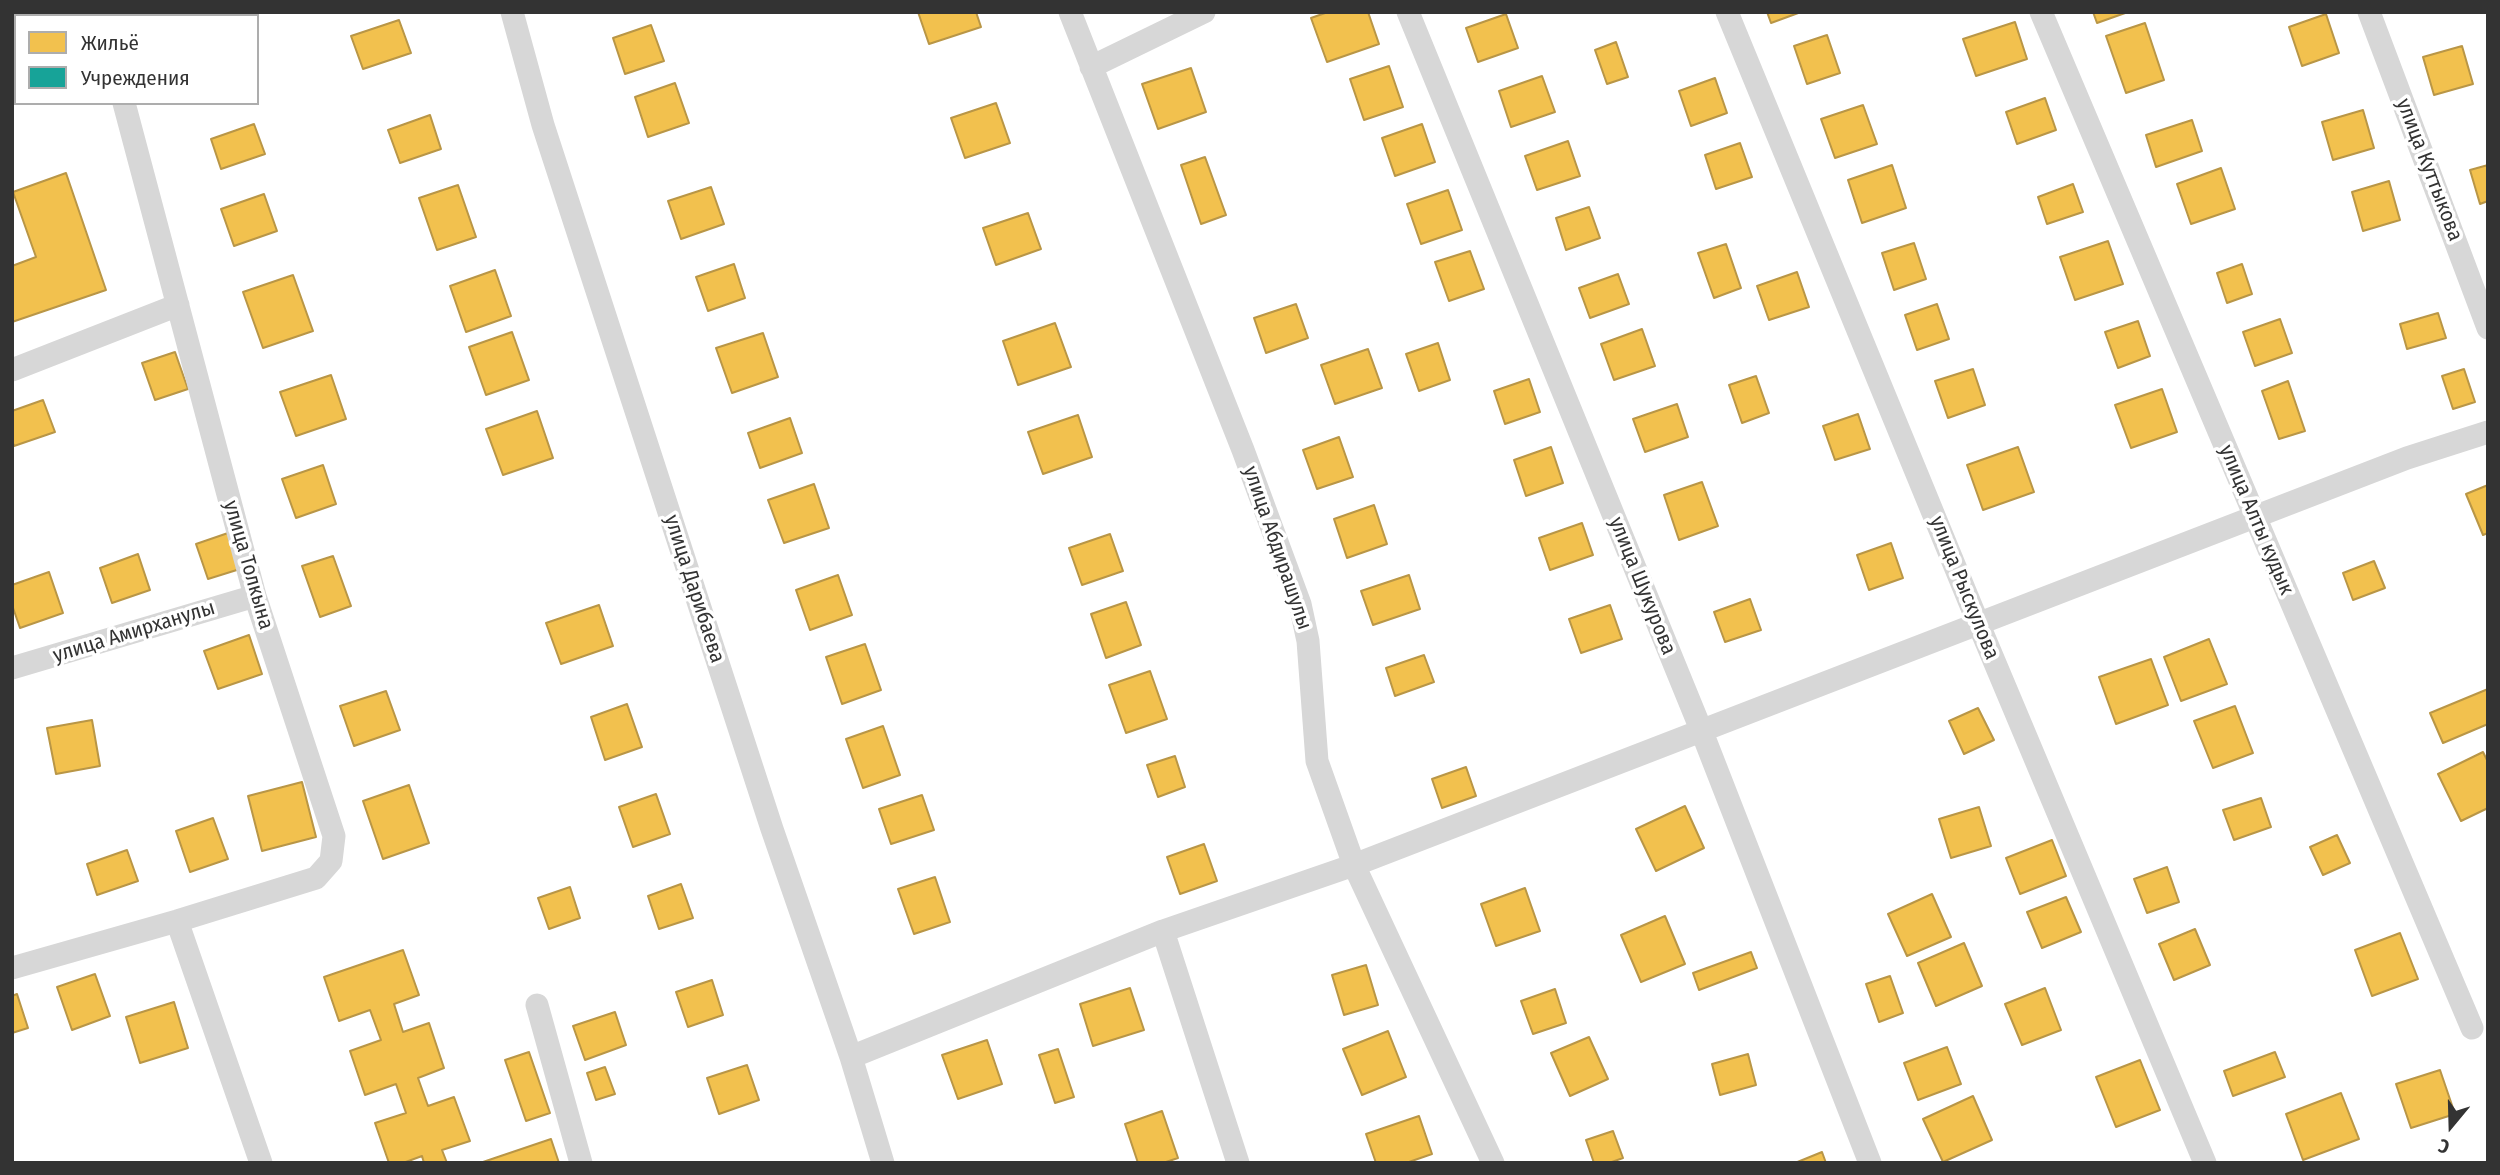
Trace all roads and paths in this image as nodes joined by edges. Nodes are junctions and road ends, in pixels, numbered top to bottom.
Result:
1 (512, 12) edge
2 (1070, 12) edge
3 (1204, 12) edge
4 (1408, 12) edge
5 (1727, 12) edge
6 (2041, 12) edge
7 (2369, 12) edge
8 (1091, 67) junction
9 (125, 105) edge
10 (178, 305) junction
11 (2486, 316) edge
12 (12, 370) edge
13 (2488, 432) edge
14 (2255, 518) junction
15 (255, 596) junction
16 (1979, 625) junction
17 (12, 668) edge
18 (1702, 733) junction
19 (1354, 865) junction
20 (177, 921) junction
21 (1163, 931) junction
22 (12, 968) edge
23 (537, 1005) dead end
24 (2472, 1028) dead end
25 (851, 1057) junction
26 (261, 1163) edge
27 (581, 1163) edge
28 (883, 1163) edge
29 (1238, 1163) edge
30 (1493, 1163) edge
31 (1870, 1163) edge
32 (2205, 1163) edge

1 - 25 street, улица Дарибаева
2 - 8 street, улица Абдирашулы
3 - 8 street
4 - 18 street, улица Шукурова
5 - 16 street, улица Рыскулова
6 - 14 street, улица Алты кудык
7 - 11 street, улица Куттыкова
8 - 19 street, улица Абдирашулы
9 - 10 street, улица Толкына
10 - 12 street
10 - 15 street, улица Толкына
13 - 14 street
14 - 16 street
14 - 24 street, улица Алты кудык
15 - 17 street, улица Амирханулы
15 - 20 street, улица Толкына
16 - 18 street
16 - 32 street, улица Рыскулова
18 - 19 street
18 - 31 street, улица Шукурова
19 - 21 street
19 - 30 street, улица Абдирашулы
20 - 22 street, улица Толкына
20 - 26 street
21 - 25 street
21 - 29 street
23 - 27 street
25 - 28 street, улица Дарибаева

